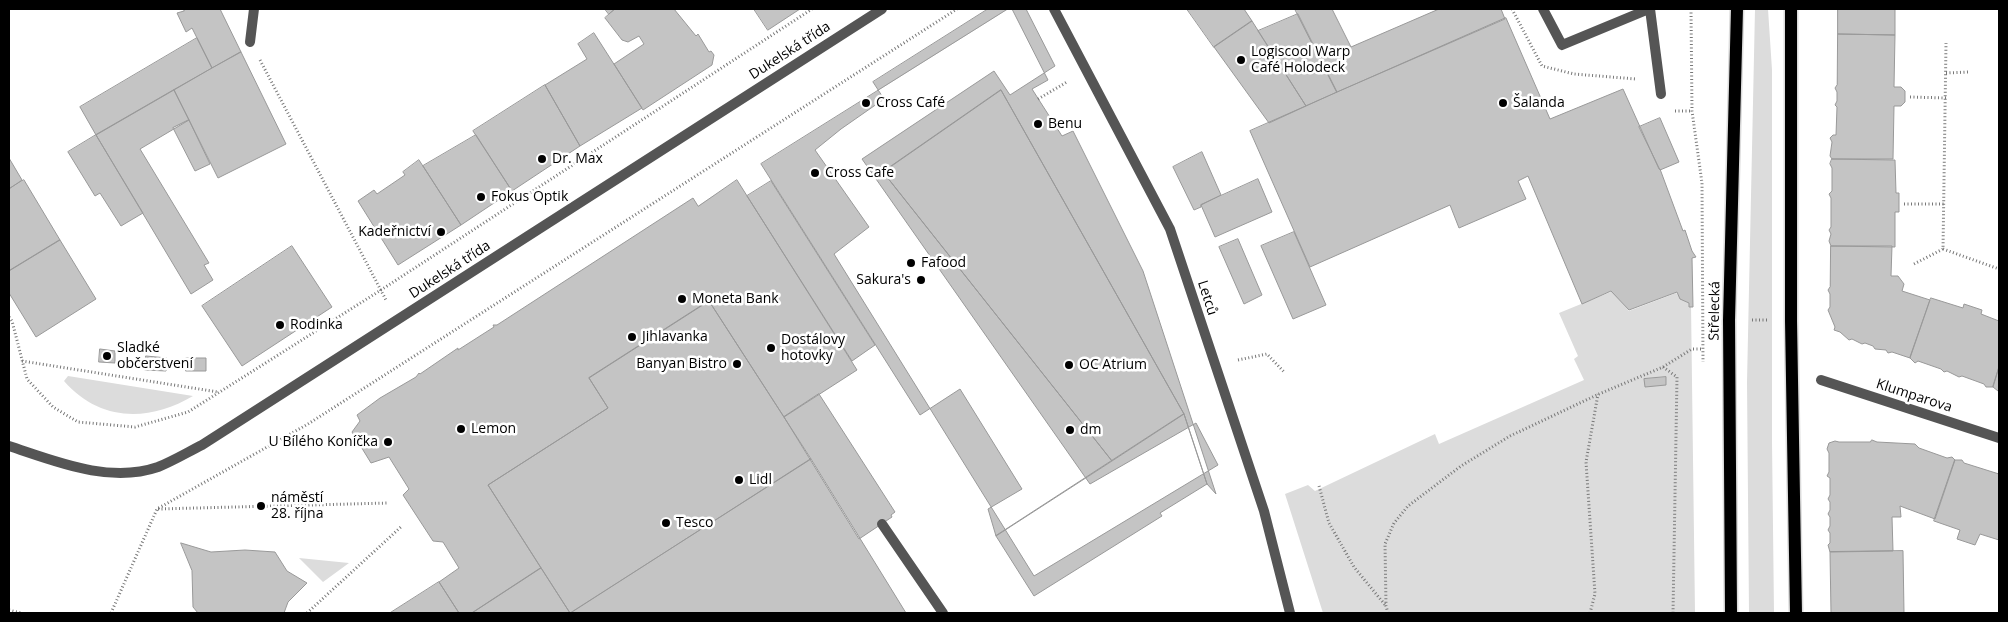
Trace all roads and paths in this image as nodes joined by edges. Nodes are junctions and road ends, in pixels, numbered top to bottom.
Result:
1 (254, 9) edge
2 (812, 9) edge
3 (882, 9) edge
4 (957, 9) edge
5 (1054, 9) edge
6 (1512, 9) edge
7 (1543, 9) edge
8 (1650, 9) edge
9 (1691, 9) edge
10 (1737, 9) edge
11 (1791, 9) edge
12 (250, 42) joint
13 (1946, 43) dead end
14 (1086, 70) junction
15 (1969, 72) dead end
16 (1946, 73) junction
17 (1638, 86) dead end
18 (1661, 94) dead end
19 (1910, 97) dead end
20 (1946, 98) junction
21 (1038, 99) dead end
22 (1674, 111) dead end
23 (1692, 111) junction
24 (1904, 204) dead end
25 (1945, 204) junction
26 (1943, 249) junction
27 (1914, 264) dead end
28 (1999, 269) edge
29 (381, 290) junction
30 (9, 317) edge
31 (1702, 320) junction
32 (1729, 320) junction
33 (396, 321) junction
34 (1791, 321) junction
35 (1702, 349) junction
36 (22, 361) junction
37 (1216, 367) junction
38 (1663, 367) junction
39 (1703, 367) dead end
40 (1285, 374) dead end
41 (1821, 380) dead end
42 (219, 392) junction
43 (1598, 394) junction
44 (1999, 438) edge
45 (9, 446) edge
46 (1319, 486) dead end
47 (388, 503) dead end
48 (157, 509) junction
49 (882, 524) dead end
50 (402, 526) dead end
51 (1386, 606) junction
52 (9, 610) edge
53 (21, 613) edge
54 (111, 613) edge
55 (307, 613) edge
56 (944, 613) edge
57 (1290, 613) edge
58 (1388, 613) edge
59 (1590, 613) edge
60 (1673, 613) edge
61 (1731, 613) edge
62 (1796, 613) edge

1 - 12 street
2 - 29 path
3 - 33 street, Dukelská třída
4 - 48 path
5 - 14 street, Letců
6 - 17 path
7 - 8 street
8 - 18 street
9 - 23 path
10 - 32 main road, Střelecká
11 - 34 main road
12 - 29 path
13 - 16 path
14 - 21 path
14 - 37 street, Letců
15 - 16 path
16 - 20 path
19 - 20 path
20 - 25 path
22 - 23 path
23 - 31 path
24 - 25 path
25 - 26 path
26 - 27 path
26 - 28 path
29 - 33 path
29 - 42 path
30 - 36 path
31 - 32 path
31 - 35 path
32 - 34 path
32 - 61 main road, Střelecká
33 - 45 street, Dukelská třída
34 - 62 main road
35 - 38 path
35 - 39 path
36 - 42 path
36 - 42 path
37 - 40 path
37 - 57 street, Letců
38 - 43 path
38 - 60 path
41 - 44 street, Klumparova
43 - 51 path
43 - 59 path
46 - 51 path
47 - 48 path
48 - 54 path
49 - 56 street
50 - 55 path
51 - 58 path
52 - 53 path

